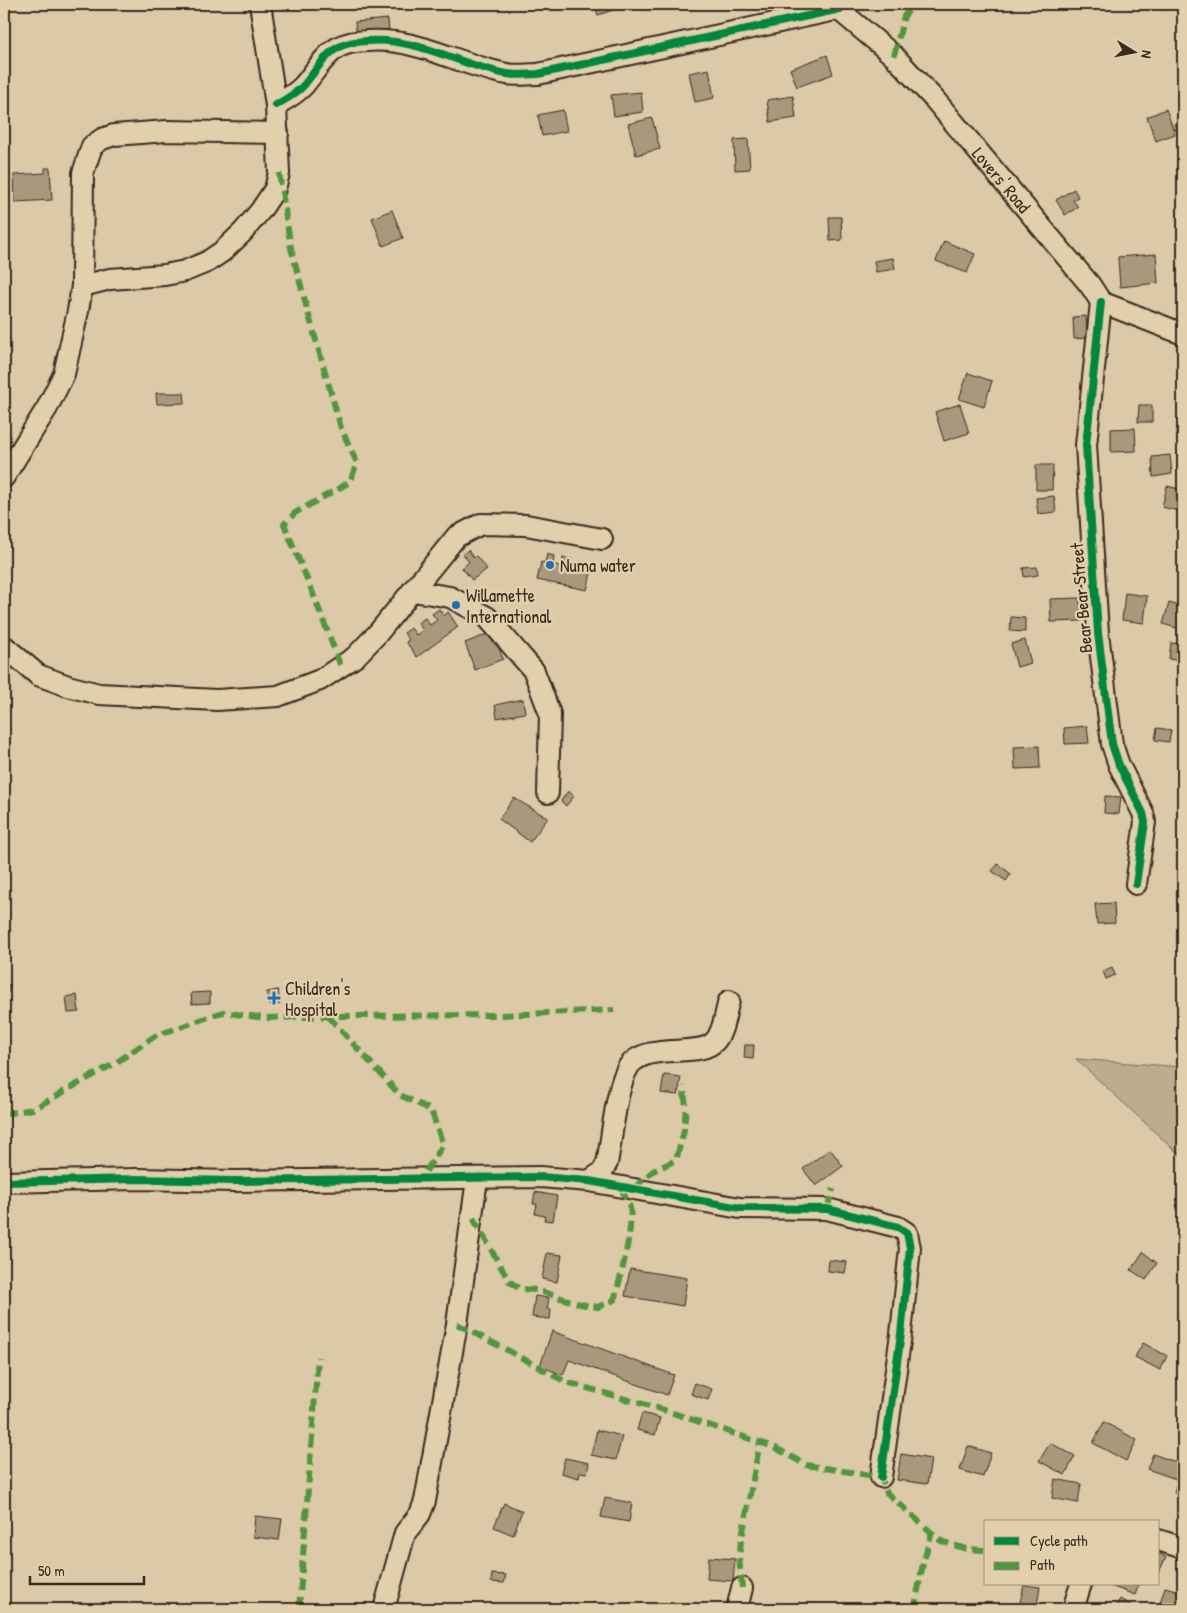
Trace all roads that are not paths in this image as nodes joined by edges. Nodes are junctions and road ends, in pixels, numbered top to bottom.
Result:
1 (260, 4) edge
2 (836, 6) edge
3 (276, 105) junction
4 (278, 133) junction
5 (82, 286) junction
6 (1101, 302) junction
7 (1183, 334) edge
8 (4, 478) edge
9 (602, 539) dead end
10 (413, 591) junction
11 (4, 646) edge
12 (548, 793) dead end
13 (1136, 884) dead end
14 (729, 1001) dead end
15 (477, 1179) junction
16 (589, 1181) junction
17 (4, 1182) edge
18 (881, 1477) dead end
19 (1160, 1541) edge
20 (1183, 1548) edge
21 (1080, 1586) edge
22 (742, 1588) dead end
23 (384, 1609) edge
24 (738, 1609) edge
25 (1073, 1609) edge

1 - 3 street
2 - 3 street
2 - 6 street, Lovers' Road
3 - 4 street
4 - 5 street
4 - 5 street
5 - 8 street
6 - 7 street
6 - 13 street, Bear Bear Street
9 - 10 street
10 - 11 street
10 - 12 street
14 - 16 street
15 - 16 street
15 - 17 street
15 - 23 street
16 - 18 street
19 - 20 street
21 - 25 street
22 - 24 street

